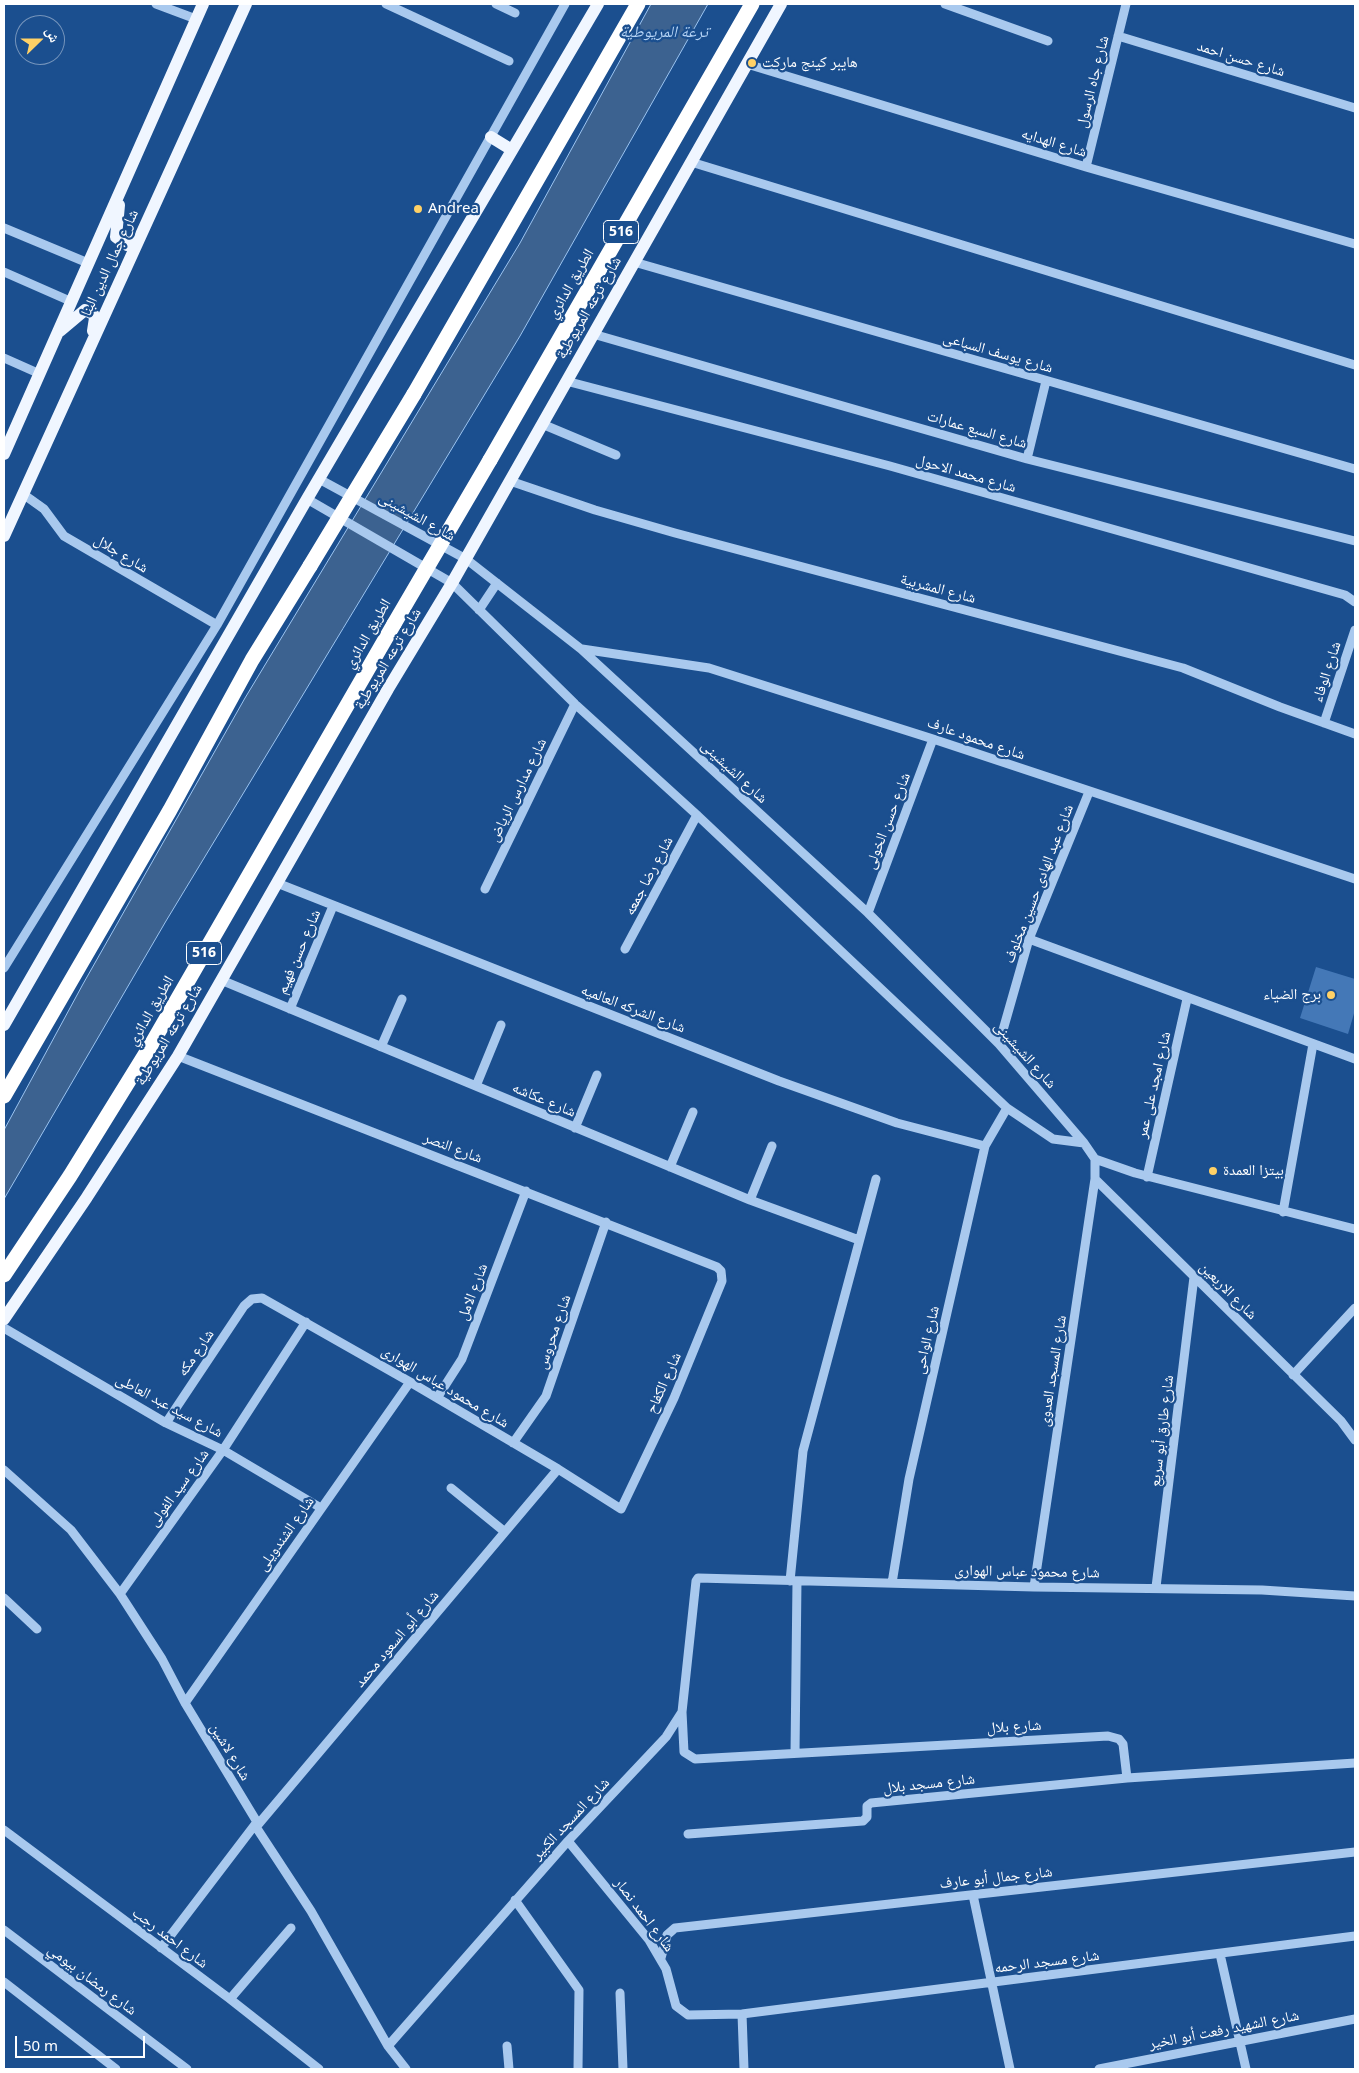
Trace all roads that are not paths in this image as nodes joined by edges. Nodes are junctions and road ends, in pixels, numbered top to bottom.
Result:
1 (156, 4) edge
2 (203, 4) edge
3 (246, 4) edge
4 (386, 4) edge
5 (496, 4) edge
6 (565, 4) edge
7 (598, 4) edge
8 (638, 4) edge
9 (752, 4) edge
10 (781, 4) edge
11 (945, 4) edge
12 (1126, 4) edge
13 (515, 13) dead end
14 (196, 19) junction
15 (1118, 36) junction
16 (1048, 40) dead end
17 (509, 61) dead end
18 (747, 64) junction
19 (1355, 108) edge
20 (491, 137) junction
21 (512, 150) junction
22 (692, 162) junction
23 (1086, 167) junction
24 (122, 186) junction
25 (4, 228) edge
26 (139, 239) junction
27 (1355, 244) edge
28 (634, 262) junction
29 (88, 263) junction
30 (4, 272) edge
31 (70, 301) junction
32 (56, 334) junction
33 (593, 334) junction
34 (88, 350) junction
35 (4, 358) edge
36 (1355, 365) edge
37 (40, 374) junction
38 (566, 381) junction
39 (1046, 382) junction
40 (542, 424) junction
41 (4, 451) edge
42 (616, 455) dead end
43 (1027, 458) junction
44 (1355, 469) edge
45 (323, 481) junction
46 (510, 482) junction
47 (23, 494) junction
48 (312, 502) junction
49 (4, 536) edge
50 (1355, 541) edge
51 (466, 559) junction
52 (452, 583) junction
53 (497, 583) junction
54 (1355, 602) edge
55 (479, 610) junction
56 (217, 625) junction
57 (1355, 630) edge
58 (581, 649) junction
59 (575, 704) junction
60 (1324, 723) junction
61 (1355, 734) edge
62 (933, 738) junction
63 (1089, 792) junction
64 (697, 816) junction
65 (1355, 879) edge
66 (277, 883) junction
67 (485, 889) dead end
68 (333, 906) junction
69 (868, 913) junction
70 (1029, 940) junction
71 (625, 949) dead end
72 (4, 968) edge
73 (221, 980) junction
74 (402, 999) dead end
75 (1187, 999) junction
76 (290, 1009) junction
77 (4, 1025) edge
78 (501, 1025) dead end
79 (999, 1044) junction
80 (1313, 1044) junction
81 (381, 1047) junction
82 (178, 1056) junction
83 (1355, 1059) edge
84 (597, 1075) dead end
85 (476, 1086) junction
86 (4, 1096) edge
87 (1007, 1108) junction
88 (693, 1112) dead end
89 (575, 1128) junction
90 (1084, 1143) junction
91 (772, 1146) dead end
92 (985, 1146) junction
93 (1095, 1159) junction
94 (670, 1167) junction
95 (1147, 1177) junction
96 (876, 1179) dead end
97 (1095, 1179) junction
98 (526, 1191) junction
99 (750, 1200) junction
100 (1283, 1212) junction
101 (606, 1222) junction
102 (1355, 1229) edge
103 (859, 1240) junction
104 (717, 1267) joint
105 (4, 1275) edge
106 (1194, 1277) junction
107 (252, 1299) joint
108 (1355, 1308) edge
109 (4, 1319) edge
110 (306, 1322) junction
111 (4, 1328) edge
112 (1294, 1375) junction
113 (410, 1382) junction
114 (437, 1398) junction
115 (166, 1424) junction
116 (1355, 1440) edge
117 (513, 1443) junction
118 (223, 1450) junction
119 (558, 1469) junction
120 (4, 1470) edge
121 (451, 1488) dead end
122 (321, 1508) junction
123 (621, 1509) joint
124 (505, 1532) junction
125 (698, 1578) joint
126 (793, 1581) junction
127 (892, 1583) junction
128 (1034, 1587) junction
129 (1156, 1588) junction
130 (120, 1594) junction
131 (1355, 1596) edge
132 (4, 1598) edge
133 (36, 1629) dead end
134 (184, 1703) junction
135 (682, 1712) junction
136 (795, 1753) junction
137 (1355, 1764) edge
138 (1126, 1778) junction
139 (257, 1825) junction
140 (4, 1830) edge
141 (688, 1834) dead end
142 (568, 1841) junction
143 (1355, 1852) edge
144 (973, 1895) junction
145 (516, 1900) junction
146 (291, 1928) dead end
147 (4, 1930) edge
148 (1355, 1936) edge
149 (161, 1948) junction
150 (1220, 1954) junction
151 (661, 1958) junction
152 (4, 1982) edge
153 (991, 1982) junction
154 (620, 1993) dead end
155 (230, 1999) junction
156 (742, 2014) junction
157 (1355, 2018) edge
158 (1239, 2040) junction
159 (388, 2046) junction
160 (507, 2046) dead end
161 (116, 2069) edge
162 (187, 2069) edge
163 (319, 2069) edge
164 (406, 2069) edge
165 (509, 2069) edge
166 (578, 2069) edge
167 (623, 2069) edge
168 (744, 2069) edge
169 (1010, 2069) edge
170 (1099, 2069) edge
171 (1246, 2069) edge

1 - 14 street
2 - 14 main road, شارع جمال الدين البنا
3 - 26 main road, شارع جمال الدين البنا
4 - 17 street
5 - 13 street
6 - 20 street
7 - 21 main road
8 - 86 highway, bridge
9 - 105 highway, الطريق الدائري / 516, bridge
10 - 18 main road, شارع ترعه المريوطية
11 - 16 street
12 - 15 street, شارع جاه الرسول
14 - 24 main road, شارع جمال الدين البنا
15 - 19 street, شارع حسن احمد
15 - 23 street, شارع جاه الرسول
18 - 22 main road, شارع ترعه المريوطية
18 - 23 street, شارع الهدايه
20 - 21 main road
20 - 56 street
21 - 45 main road
22 - 28 main road, شارع ترعه المريوطية
22 - 36 street
23 - 27 street, شارع الهدايه
24 - 26 main road
24 - 29 main road, شارع جمال الدين البنا
25 - 29 street
26 - 34 main road, شارع جمال الدين البنا
28 - 33 main road, شارع ترعه المريوطية
28 - 39 street, شارع يوسف السباعى
29 - 31 main road, شارع جمال الدين البنا
30 - 31 street
31 - 32 main road, شارع جمال الدين البنا
32 - 34 main road
32 - 37 main road, شارع جمال الدين البنا
33 - 38 main road, شارع ترعه المريوطية
33 - 43 street, شارع السبع عمارات
34 - 47 main road, شارع جمال الدين البنا
35 - 37 street
37 - 41 main road, شارع جمال الدين البنا
38 - 40 main road, شارع ترعه المريوطية
38 - 54 street, شارع محمد الاحول
39 - 43 street
39 - 44 street, شارع يوسف السباعى
40 - 42 street
40 - 46 main road, شارع ترعه المريوطية
43 - 50 street, شارع السبع عمارات
45 - 48 main road
45 - 51 street, شارع الشيشينى, bridge
46 - 51 main road, شارع ترعه المريوطية
46 - 60 street, شارع المشربية
47 - 49 main road, شارع جمال الدين البنا
47 - 56 street, شارع جلال
48 - 52 street, bridge
48 - 77 main road
51 - 52 main road, شارع ترعه المريوطية
51 - 53 street, شارع الشيشينى
52 - 55 street
52 - 66 main road, شارع ترعه المريوطية
53 - 55 street
53 - 58 street, شارع الشيشينى
55 - 59 street
56 - 72 street
57 - 60 street, شارع الوفاء
58 - 62 street, شارع محمود عارف
58 - 69 street, شارع الشيشينى
59 - 64 street
59 - 67 street, شارع مدارس الرياض
60 - 61 street, شارع المشربية
62 - 63 street, شارع محمود عارف
62 - 69 street, شارع حسن الخولى
63 - 65 street, شارع محمود عارف
63 - 70 street, شارع عبد الهادى حسين مخلوف
64 - 71 street, شارع رضا جمعه
64 - 87 street
66 - 68 street, شارع الشركه العالميه
66 - 73 main road, شارع ترعه المريوطية
68 - 76 street, شارع حسن فهيم
68 - 92 street, شارع الشركه العالميه
69 - 79 street, شارع الشيشينى
70 - 75 street
70 - 79 street, شارع عبد الهادى حسين مخلوف
73 - 76 street, شارع عكاشه
73 - 82 main road, شارع ترعه المريوطية
74 - 81 street
75 - 80 street
75 - 95 street, شارع امجد على عمر
76 - 81 street, شارع عكاشه
78 - 85 street
79 - 90 street, شارع الشيشينى
80 - 83 street
80 - 100 street
81 - 85 street, شارع عكاشه
82 - 98 street, شارع النصر
82 - 109 main road, شارع ترعه المريوطية
84 - 89 street
85 - 89 street, شارع عكاشه
87 - 90 street
87 - 92 street, شارع الواحى
88 - 94 street
89 - 94 street, شارع عكاشه
90 - 93 street, شارع الشيشينى
91 - 99 street
92 - 127 street, شارع الواحى
93 - 95 street
93 - 97 street, شارع المسجد العدوى
94 - 99 street, شارع عكاشه
95 - 100 street
96 - 103 street
97 - 106 street, شارع الاربعين
97 - 128 street, شارع المسجد العدوى
98 - 101 street, شارع النصر
98 - 114 street, شارع الامل
99 - 103 street, شارع عكاشه
100 - 102 street
101 - 104 street, شارع النصر
101 - 117 street, شارع محروس
103 - 126 street
104 - 123 street, شارع الكفاح
106 - 112 street, شارع الاربعين
106 - 129 street, شارع طارق أبو سريع
107 - 110 street, شارع محمود عباس الهوارى
107 - 115 street, شارع مكه
108 - 112 street
110 - 113 street, شارع محمود عباس الهوارى
110 - 118 street, شارع سيد الفولى
111 - 115 street, شارع سيد عبد العاطى
112 - 116 street, شارع الاربعين
113 - 114 street, شارع محمود عباس الهوارى
113 - 122 street, شارع الشندويلى
114 - 117 street, شارع محمود عباس الهوارى
115 - 118 street, شارع سيد عبد العاطى
117 - 119 street, شارع محمود عباس الهوارى
118 - 122 street, شارع سيد عبد العاطى
118 - 130 street, شارع سيد الفولى
119 - 123 street, شارع محمود عباس الهوارى
119 - 124 street, شارع أبو السعود محمد
120 - 130 street, شارع لاشين
121 - 124 street
122 - 134 street, شارع الشندويلى
124 - 139 street, شارع أبو السعود محمد
125 - 126 street, شارع محمود عباس الهوارى
125 - 135 street, شارع المسجد الكبير
126 - 127 street, شارع محمود عباس الهوارى
126 - 136 street
127 - 128 street, شارع محمود عباس الهوارى
128 - 129 street, شارع محمود عباس الهوارى
129 - 131 street, شارع محمود عباس الهوارى
130 - 134 street, شارع لاشين
132 - 133 street
134 - 139 street, شارع لاشين
135 - 136 street, شارع بلال
135 - 142 street, شارع المسجد الكبير
136 - 138 street, شارع بلال
137 - 138 street
138 - 141 street, شارع مسجد بلال
139 - 149 street, شارع أبو السعود محمد
139 - 159 street, شارع لاشين
140 - 149 street, شارع احمد رجب
142 - 145 street, شارع المسجد الكبير
142 - 151 street, شارع احمد نصار
143 - 144 street, شارع جمال أبو عارف
144 - 151 street, شارع جمال أبو عارف
144 - 153 street
145 - 159 street, شارع المسجد الكبير
145 - 166 street
146 - 155 street
147 - 162 street, شارع رمضان بيومي
148 - 150 street, شارع مسجد الرحمه
149 - 155 street, شارع احمد رجب
150 - 153 street, شارع مسجد الرحمه
150 - 158 street
151 - 156 street, شارع احمد نصار
152 - 161 street
153 - 156 street, شارع مسجد الرحمه
153 - 169 street
154 - 167 street
155 - 163 street, شارع احمد رجب
156 - 168 street
157 - 158 street, شارع الشهيد رفعت أبو الخير
158 - 170 street, شارع الشهيد رفعت أبو الخير
158 - 171 street
159 - 164 street, شارع لاشين
160 - 165 street

